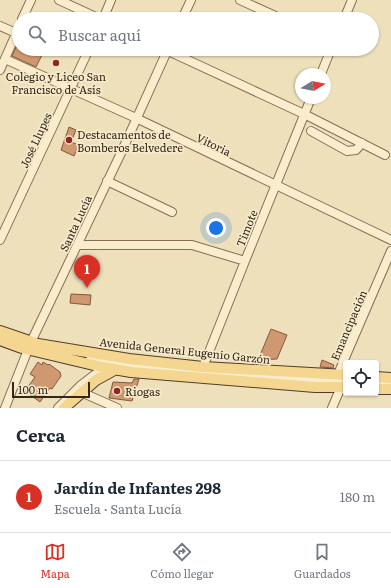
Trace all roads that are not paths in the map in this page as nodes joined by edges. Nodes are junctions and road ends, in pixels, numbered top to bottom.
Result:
1 (31, 0) edge
2 (59, 0) edge
3 (111, 0) edge
4 (191, 0) edge
5 (240, 0) edge
6 (352, 0) edge
7 (25, 12) edge
8 (86, 12) edge
9 (105, 12) edge
10 (185, 12) edge
11 (267, 12) edge
12 (347, 12) edge
13 (0, 26) edge
14 (12, 29) edge
15 (12, 43) edge
16 (86, 56) edge
17 (164, 56) edge
18 (180, 56) edge
19 (329, 56) edge
20 (5, 59) junction
21 (324, 68) edge
22 (0, 70) edge
23 (71, 89) junction
24 (308, 104) edge
25 (304, 114) junction
26 (136, 118) junction
27 (311, 131) dead end
28 (362, 143) junction
29 (385, 155) dead end
30 (106, 181) junction
31 (275, 186) junction
32 (172, 212) dead end
33 (0, 240) edge
34 (391, 240) edge
35 (78, 245) junction
36 (391, 251) edge
37 (244, 261) junction
38 (0, 330) edge
39 (0, 335) edge
40 (0, 340) edge
41 (30, 346) junction
42 (351, 360) edge
43 (85, 363) junction
44 (140, 367) junction
45 (204, 367) junction
46 (99, 369) junction
47 (116, 369) junction
48 (379, 377) edge
49 (391, 378) edge
50 (343, 381) edge
51 (379, 383) edge
52 (391, 384) edge
53 (379, 389) edge
54 (391, 389) edge
55 (81, 392) junction
56 (5, 408) edge
57 (52, 408) edge
58 (58, 408) edge
59 (64, 408) edge
60 (116, 408) edge
61 (332, 408) edge

1 - 7 street
2 - 8 street
3 - 9 street
4 - 10 street
5 - 11 street
6 - 12 street
13 - 14 street
15 - 20 street
16 - 23 street, José Llupes
17 - 26 street, Santa Lucía
18 - 25 street
19 - 21 street
20 - 22 street
20 - 23 street, Vitoria
23 - 26 street, Vitoria
23 - 33 street, José Llupes
24 - 25 street, Timote
25 - 28 street
25 - 31 street, Timote
26 - 30 street, Santa Lucía
26 - 31 street, Vitoria
27 - 28 street
28 - 29 street
30 - 32 street
30 - 35 street, Santa Lucía
31 - 34 street, Vitoria
31 - 37 street, Timote
35 - 37 street
35 - 41 street, Santa Lucía
36 - 42 street, Emancipación
37 - 45 street, Timote
38 - 41 main road, Avenida General Eugenio Garzón
39 - 41 street, Avenida General Eugenio Garzón
40 - 41 main road, Avenida General Eugenio Garzón
41 - 43 main road, Avenida General Eugenio Garzón
41 - 44 street, Avenida General Eugenio Garzón
41 - 45 main road, Avenida General Eugenio Garzón
41 - 56 street, Santa Lucía
43 - 46 main road, Avenida General Eugenio Garzón
43 - 57 street
44 - 46 street, Avenida General Eugenio Garzón
44 - 50 street, Avenida General Eugenio Garzón
45 - 50 main road, Avenida General Eugenio Garzón
46 - 47 main road, Avenida General Eugenio Garzón
46 - 58 street
47 - 50 main road, Avenida General Eugenio Garzón
47 - 55 main road
48 - 49 main road
50 - 61 street, Emancipación
51 - 52 street
53 - 54 main road
55 - 59 main road
55 - 60 street

